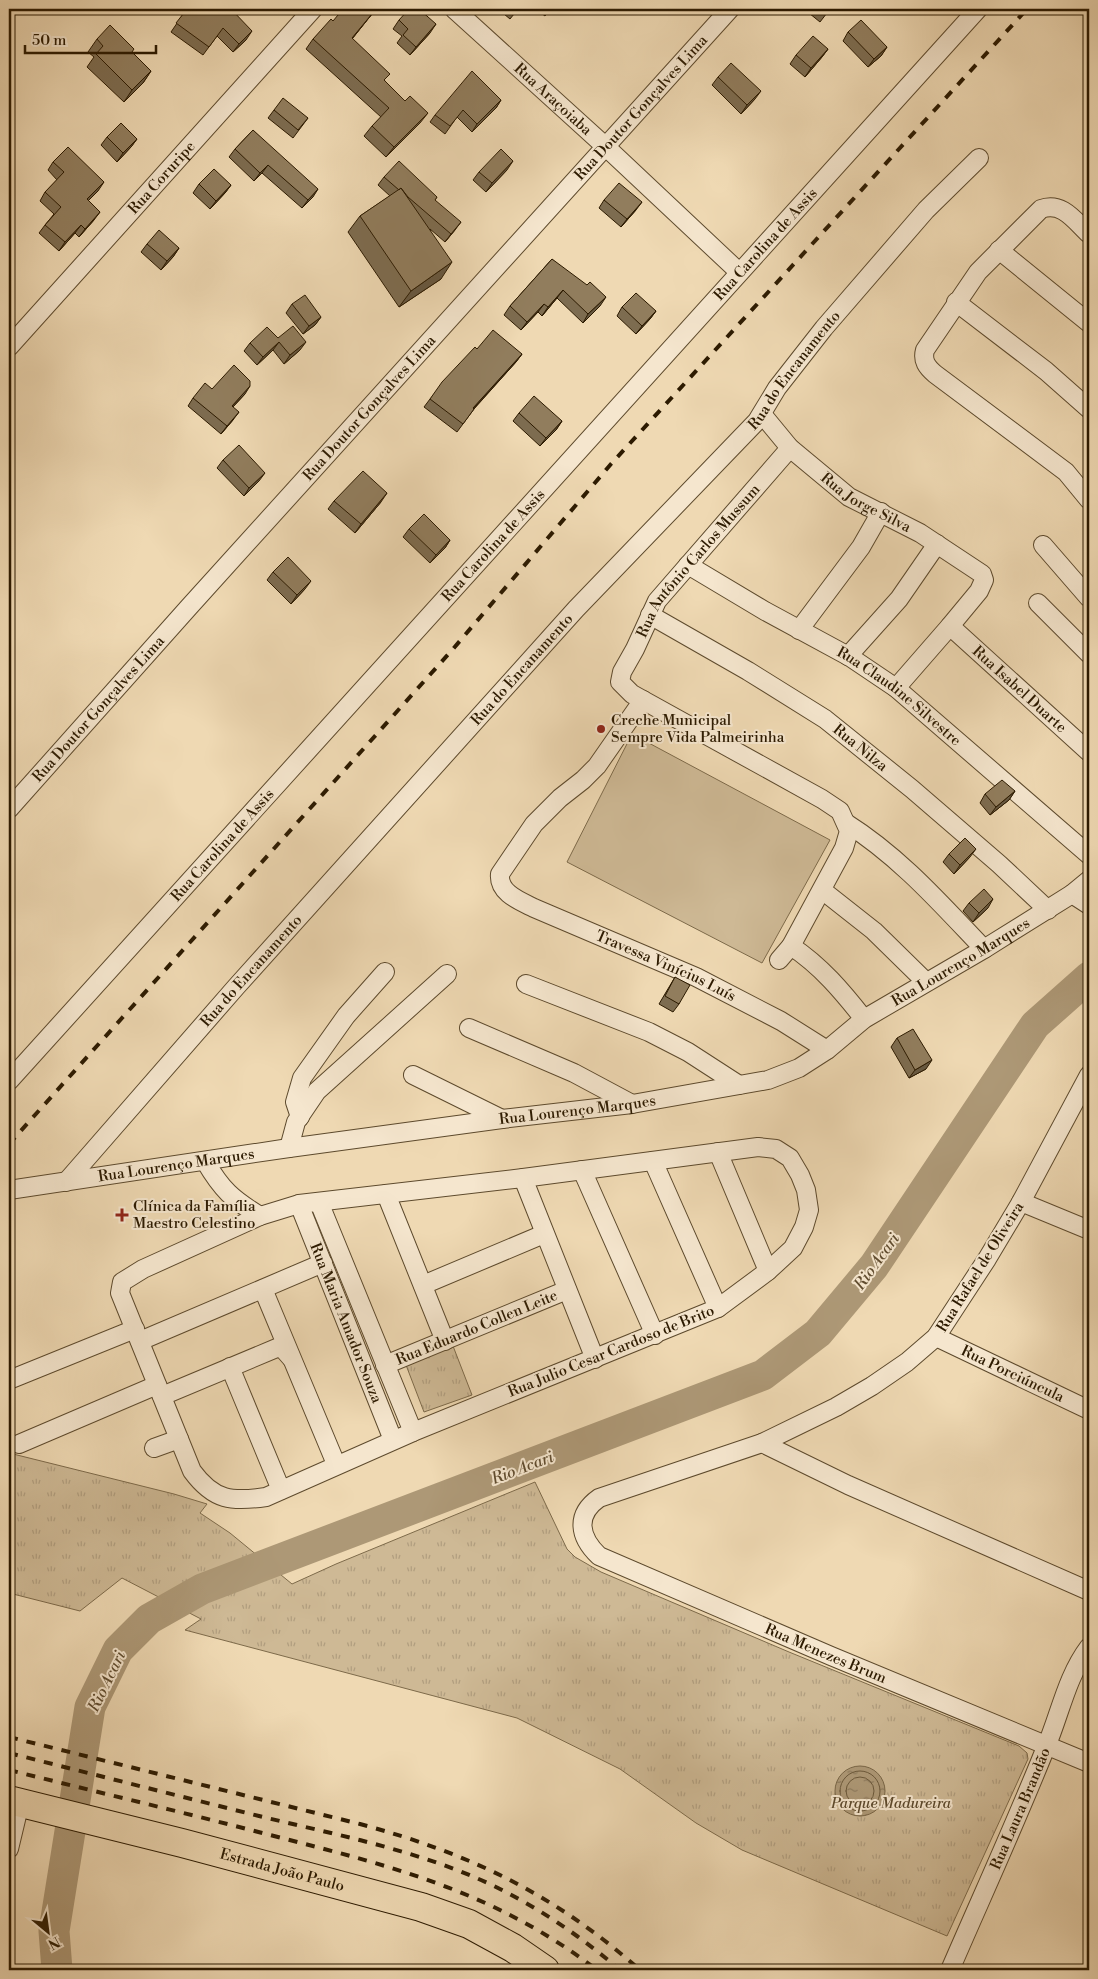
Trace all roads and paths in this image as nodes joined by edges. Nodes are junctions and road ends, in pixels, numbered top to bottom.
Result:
1 (313, 9) edge
2 (454, 9) edge
3 (730, 9) edge
4 (978, 9) edge
5 (606, 147) junction
6 (979, 158) dead end
7 (1089, 234) edge
8 (999, 250) junction
9 (739, 272) junction
10 (956, 302) junction
11 (1089, 323) edge
12 (9, 347) edge
13 (1089, 408) edge
14 (762, 414) junction
15 (790, 448) junction
16 (1089, 500) edge
17 (881, 512) junction
18 (937, 544) junction
19 (1043, 545) dead end
20 (688, 565) junction
21 (1089, 598) edge
22 (1038, 603) dead end
23 (650, 615) junction
24 (950, 626) junction
25 (799, 630) junction
26 (1089, 654) edge
27 (848, 656) junction
28 (896, 688) junction
29 (643, 700) junction
30 (1089, 752) edge
31 (9, 809) edge
32 (846, 823) junction
33 (1089, 855) edge
34 (1089, 880) edge
35 (822, 890) junction
36 (1072, 894) junction
37 (1089, 904) edge
38 (1048, 910) junction
39 (791, 946) junction
40 (984, 949) junction
41 (779, 960) dead end
42 (385, 972) dead end
43 (447, 974) dead end
44 (926, 982) junction
45 (526, 984) dead end
46 (864, 1019) junction
47 (469, 1028) dead end
48 (827, 1050) junction
49 (414, 1075) dead end
50 (1089, 1076) edge
51 (9, 1081) edge
52 (738, 1085) junction
53 (632, 1104) junction
54 (300, 1116) junction
55 (502, 1119) junction
56 (289, 1148) junction
57 (718, 1152) junction
58 (205, 1161) junction
59 (653, 1161) junction
60 (582, 1170) junction
61 (522, 1178) junction
62 (66, 1182) junction
63 (9, 1190) edge
64 (386, 1194) junction
65 (319, 1202) junction
66 (1021, 1202) junction
67 (299, 1204) junction
68 (260, 1216) junction
69 (1089, 1230) edge
70 (544, 1234) junction
71 (323, 1263) junction
72 (768, 1271) junction
73 (423, 1285) junction
74 (263, 1289) junction
75 (567, 1290) junction
76 (718, 1308) junction
77 (137, 1335) junction
78 (655, 1335) junction
79 (936, 1336) junction
80 (445, 1341) junction
81 (289, 1356) junction
82 (595, 1359) junction
83 (385, 1365) junction
84 (230, 1368) junction
85 (9, 1380) edge
86 (159, 1390) junction
87 (1089, 1410) edge
88 (413, 1432) junction
89 (179, 1439) junction
90 (393, 1440) junction
91 (762, 1443) junction
92 (19, 1444) dead end
93 (154, 1448) dead end
94 (336, 1464) junction
95 (281, 1490) junction
96 (582, 1524) joint
97 (1089, 1591) edge
98 (1089, 1647) edge
99 (1047, 1746) junction
100 (1089, 1763) edge
101 (22, 1803) edge
102 (9, 1849) edge
103 (545, 1970) edge
104 (950, 1970) edge

1 - 12 street, Rua Coruripe
2 - 5 street, Rua Araçoiaba
3 - 5 street, Rua Doutor Gonçalves Lima
4 - 9 street, Rua Carolina de Assis
5 - 9 street, Rua Araçoiaba
5 - 31 street, Rua Doutor Gonçalves Lima
6 - 14 street, Rua do Encanamento
7 - 8 street
8 - 10 street
8 - 11 street
9 - 51 street, Rua Carolina de Assis
10 - 13 street
10 - 16 street
14 - 15 street, Rua Jorge Silva
14 - 62 street, Rua do Encanamento
15 - 17 street, Rua Jorge Silva
15 - 20 street, Rua Antônio Carlos Mussum
17 - 18 street, Rua Jorge Silva
17 - 25 street
18 - 24 street, Rua Jorge Silva
18 - 27 street
19 - 21 street
20 - 23 street, Rua Antônio Carlos Mussum
20 - 25 street, Rua Claudine Silvestre
22 - 26 street
23 - 29 street, Rua Antônio Carlos Mussum
23 - 38 street, Rua Nilza
24 - 28 street
24 - 30 street, Rua Isabel Duarte
25 - 27 street, Rua Claudine Silvestre
27 - 28 street, Rua Claudine Silvestre
28 - 33 street, Rua Claudine Silvestre
29 - 32 street
29 - 48 street, Travessa Vinícius Luís
32 - 35 street
32 - 40 street
34 - 36 street, Rua Lourenço Marques
35 - 39 street
35 - 44 street
36 - 37 street
36 - 38 street, Rua Lourenço Marques
38 - 40 street, Rua Lourenço Marques
39 - 41 street
39 - 46 street
40 - 44 street, Rua Lourenço Marques
42 - 54 street
43 - 54 street
44 - 46 street, Rua Lourenço Marques
45 - 52 street
46 - 48 street, Rua Lourenço Marques
47 - 53 street
48 - 52 street, Rua Lourenço Marques
49 - 55 street
50 - 66 street, Rua Rafael de Oliveira
52 - 53 street, Rua Lourenço Marques
53 - 55 street, Rua Lourenço Marques
54 - 56 street
55 - 56 street, Rua Lourenço Marques
56 - 58 street, Rua Lourenço Marques
57 - 59 street, Rua Julio Cesar Cardoso de Brito
57 - 72 street
57 - 72 street, Rua Julio Cesar Cardoso de Brito
58 - 62 street, Rua Lourenço Marques
58 - 68 street
59 - 60 street, Rua Julio Cesar Cardoso de Brito
59 - 76 street
60 - 61 street, Rua Julio Cesar Cardoso de Brito
60 - 78 street
61 - 64 street, Rua Julio Cesar Cardoso de Brito
61 - 70 street
62 - 63 street, Rua Lourenço Marques
64 - 65 street, Rua Julio Cesar Cardoso de Brito
64 - 73 street
65 - 67 street, Rua Julio Cesar Cardoso de Brito
65 - 83 street, Rua Maria Amador Souza
66 - 69 street
66 - 79 street, Rua Rafael de Oliveira
67 - 68 street, Rua Julio Cesar Cardoso de Brito
67 - 71 street, Rua Maria Amador Souza
68 - 77 street, Rua Julio Cesar Cardoso de Brito
70 - 73 street
70 - 75 street
71 - 74 street
71 - 90 street, Rua Maria Amador Souza
72 - 76 street, Rua Julio Cesar Cardoso de Brito
73 - 80 street
74 - 77 street
74 - 81 street
75 - 80 street, Rua Eduardo Collen Leite
75 - 82 street
76 - 78 street, Rua Julio Cesar Cardoso de Brito
77 - 85 street
77 - 86 street, Rua Julio Cesar Cardoso de Brito
78 - 82 street, Rua Julio Cesar Cardoso de Brito
79 - 87 street, Rua Porciúncula
79 - 91 street, Rua Rafael de Oliveira
80 - 83 street, Rua Eduardo Collen Leite
81 - 84 street
81 - 94 street
82 - 88 street, Rua Julio Cesar Cardoso de Brito
83 - 88 street, Rua Maria Amador Souza
84 - 86 street
84 - 95 street
86 - 89 street, Rua Julio Cesar Cardoso de Brito
86 - 92 street
88 - 90 street, Rua Julio Cesar Cardoso de Brito
89 - 93 street
89 - 95 street, Rua Julio Cesar Cardoso de Brito
90 - 94 street, Rua Julio Cesar Cardoso de Brito
91 - 96 street, Rua Rafael de Oliveira
91 - 97 street
94 - 95 street, Rua Julio Cesar Cardoso de Brito
96 - 99 street, Rua Menezes Brum
98 - 99 street, Rua Laura Brandão
99 - 100 street, Rua Menezes Brum
99 - 104 street, Rua Laura Brandão
101 - 102 street
101 - 103 main road, Estrada João Paulo

